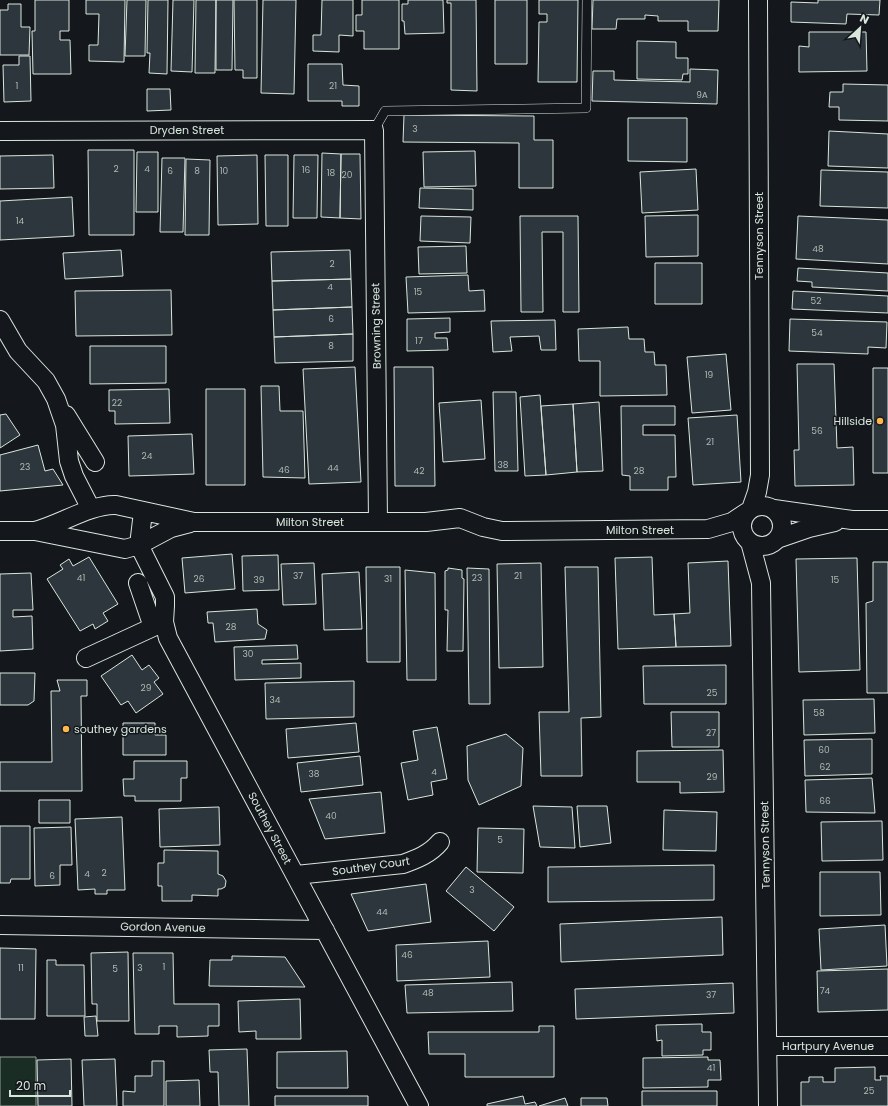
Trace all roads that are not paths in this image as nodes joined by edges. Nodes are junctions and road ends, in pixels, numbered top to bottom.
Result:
1 (587, 0) edge
2 (758, 0) edge
3 (374, 130) junction
4 (0, 131) edge
5 (0, 320) edge
6 (56, 399) junction
7 (95, 462) dead end
8 (760, 471) junction
9 (773, 508) junction
10 (91, 509) junction
11 (749, 510) junction
12 (143, 512) junction
13 (852, 520) junction
14 (888, 520) edge
15 (194, 522) junction
16 (378, 522) junction
17 (702, 530) junction
18 (0, 531) edge
19 (35, 531) junction
20 (85, 541) junction
21 (748, 541) junction
22 (776, 541) junction
23 (139, 545) junction
24 (138, 583) dead end
25 (761, 583) junction
26 (158, 625) junction
27 (86, 658) dead end
28 (440, 842) dead end
29 (296, 876) junction
30 (0, 925) edge
31 (325, 930) junction
32 (768, 1046) junction
33 (888, 1046) edge
34 (419, 1106) edge
35 (768, 1106) edge

1 - 3 lane
2 - 8 street, Tennyson Street
3 - 4 street, Dryden Street
3 - 16 street, Browning Street
5 - 6 street
6 - 7 street
6 - 10 street
8 - 9 street, Tennyson Street
8 - 11 street, Tennyson Street
9 - 11 street
9 - 13 street
9 - 22 street
10 - 12 street, Milton Street
10 - 19 street, Milton Street
10 - 20 street
11 - 17 street, Milton Street
11 - 21 street
12 - 15 street, Milton Street
12 - 23 street
13 - 14 street
13 - 22 street
15 - 16 street, Milton Street
15 - 23 street, Milton Street
16 - 17 street, Milton Street
17 - 21 street, Milton Street
18 - 19 street, Milton Street
19 - 20 street, Milton Street
20 - 23 street, Milton Street
21 - 22 street
21 - 25 street, Tennyson Street
22 - 25 street, Tennyson Street
23 - 26 street, Southey Street
24 - 26 street
25 - 32 street, Tennyson Street
26 - 27 street
26 - 29 street, Southey Street
28 - 29 street, Southey Court
29 - 31 street, Southey Street
30 - 31 street, Gordon Avenue
31 - 34 street, Southey Street
32 - 33 street, Hartpury Avenue
32 - 35 street, Tennyson Street

